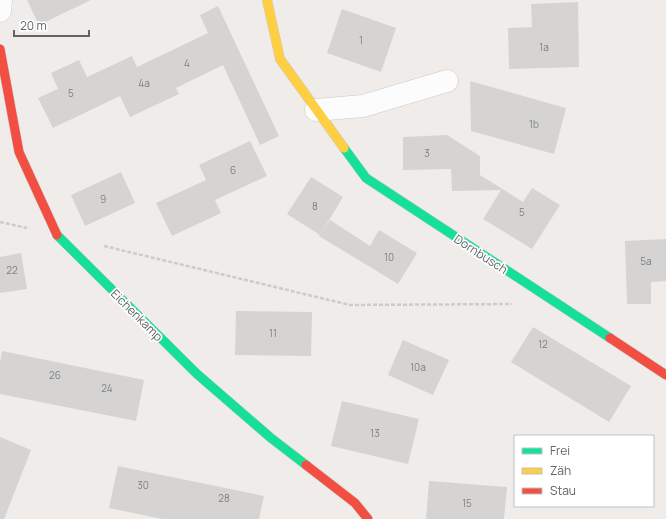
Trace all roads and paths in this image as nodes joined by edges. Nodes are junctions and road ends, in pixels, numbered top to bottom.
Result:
1 (1, 0) edge
2 (267, 0) edge
3 (0, 11) edge
4 (0, 49) edge
5 (447, 82) dead end
6 (316, 110) junction
7 (0, 222) edge
8 (57, 235) junction
9 (103, 246) dead end
10 (548, 297) junction
11 (666, 375) edge
12 (368, 519) edge

1 - 3 street
2 - 6 street, Dornbusch
4 - 8 street, Eichenkamp
5 - 6 street
6 - 10 street, Dornbusch
7 - 8 path
8 - 12 street, Eichenkamp
9 - 10 path
10 - 11 street, Dornbusch

